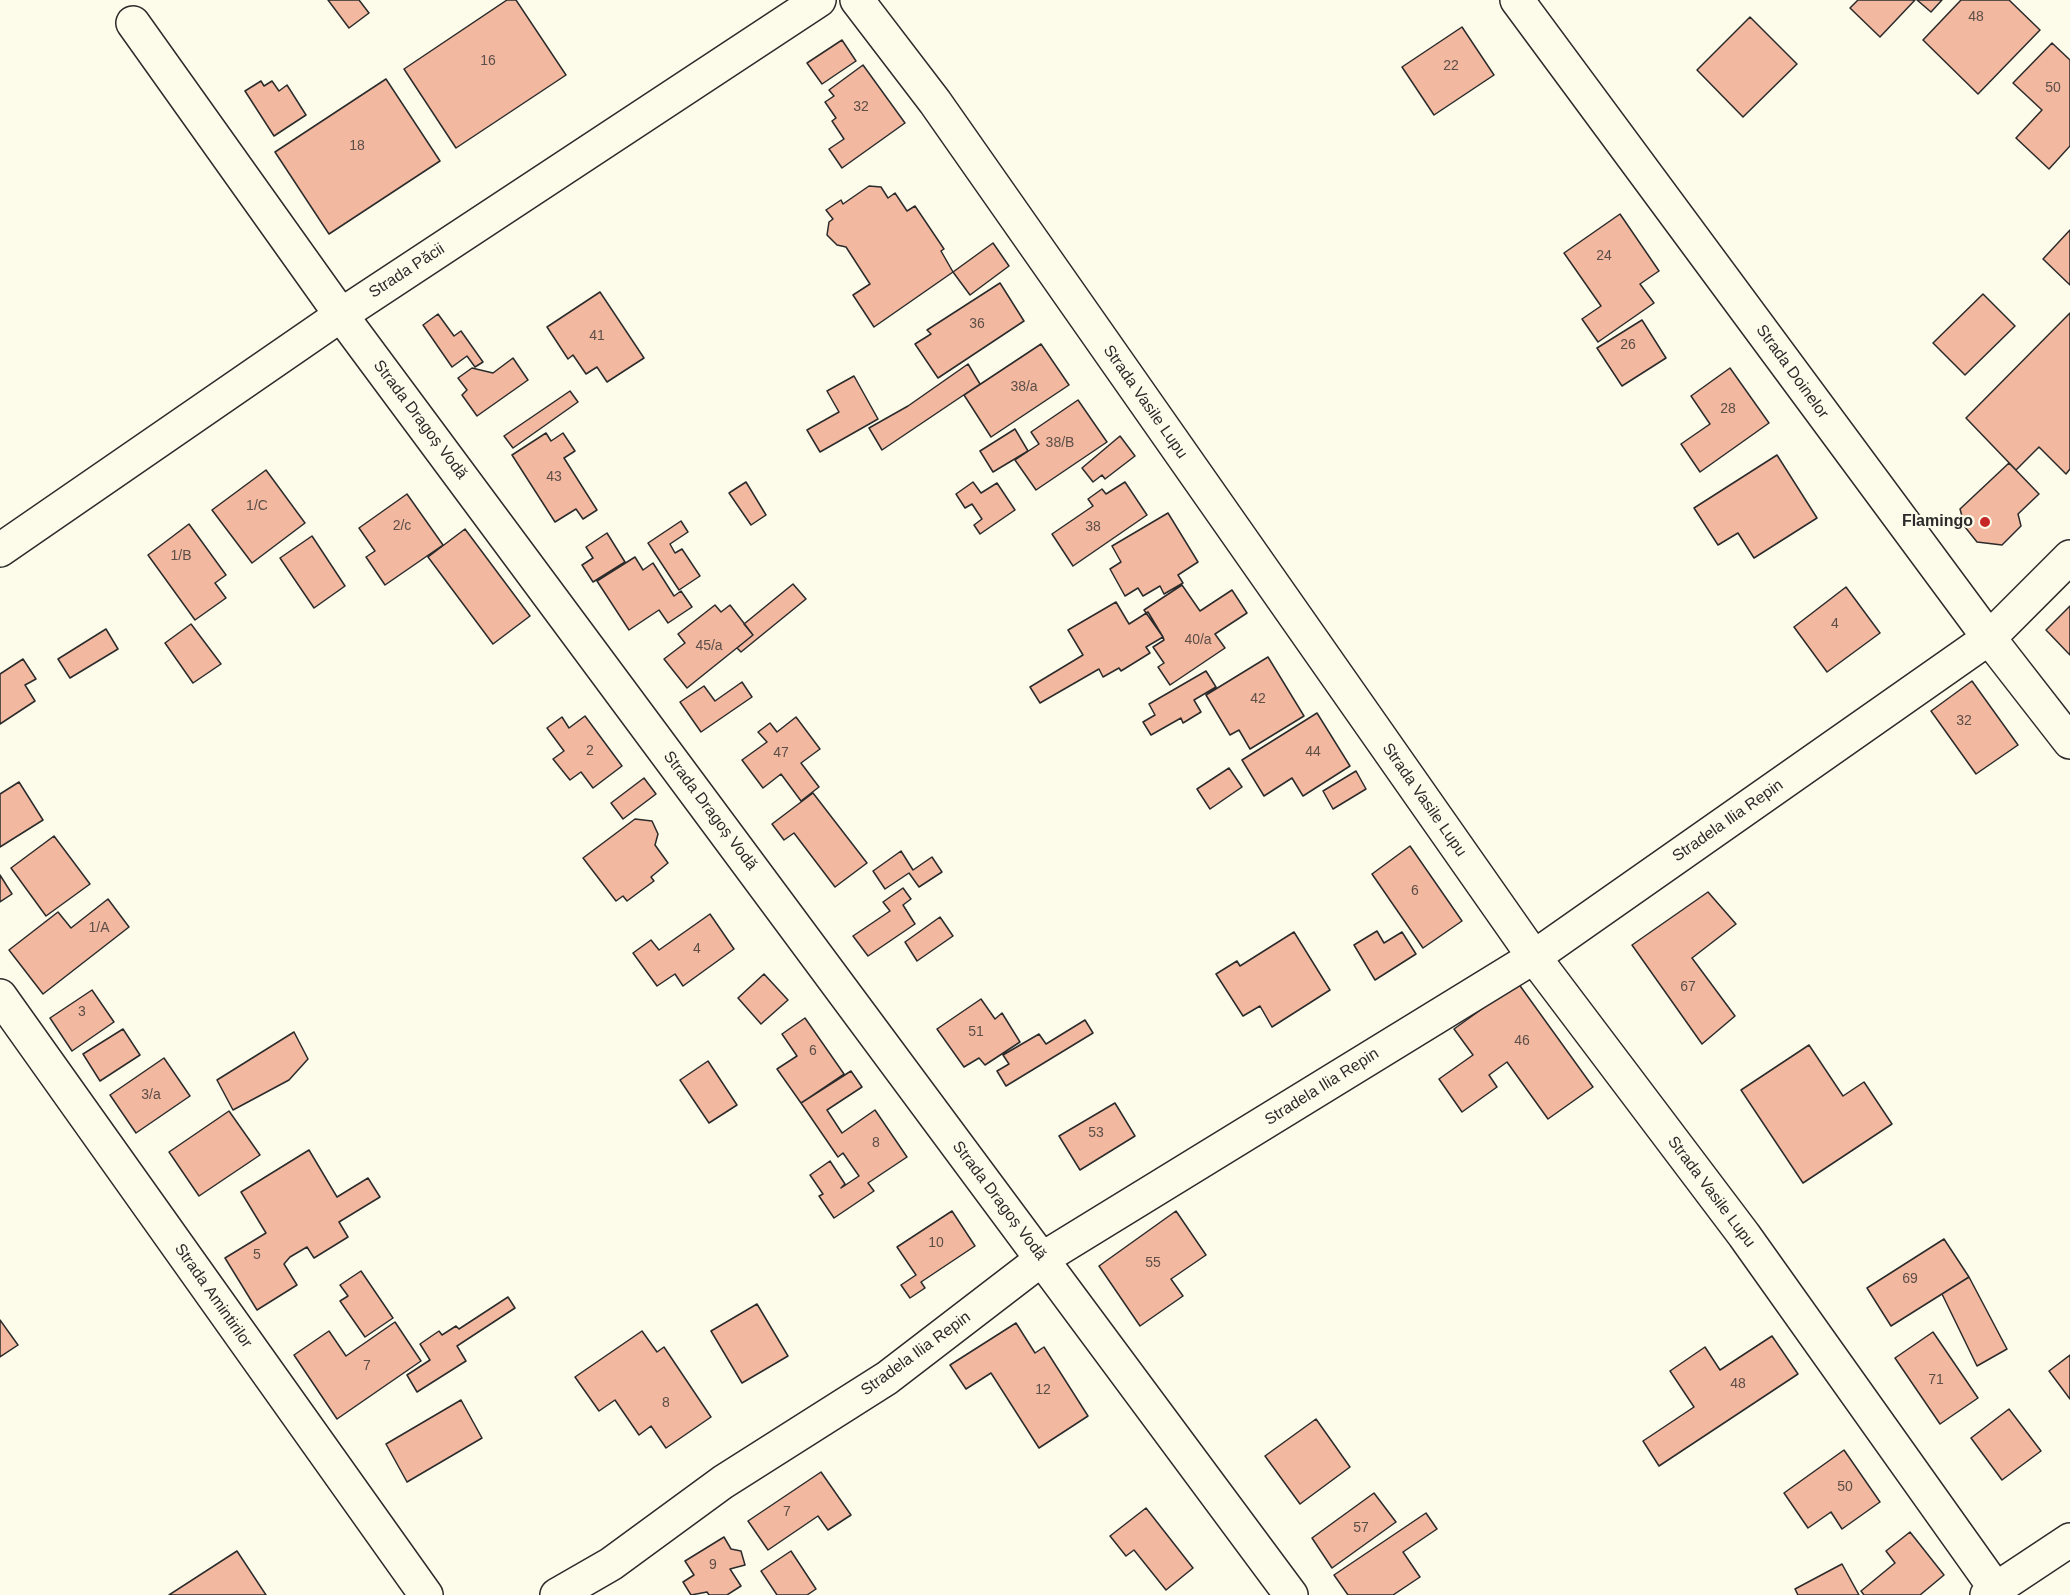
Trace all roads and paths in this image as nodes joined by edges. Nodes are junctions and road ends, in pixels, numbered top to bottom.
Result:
1 (819, 0) edge
2 (857, 0) edge
3 (1517, 0) edge
4 (133, 23) dead end
5 (341, 315) junction
6 (0, 550) edge
7 (2070, 557) edge
8 (1989, 638) junction
9 (2070, 742) edge
10 (1534, 957) junction
11 (0, 996) edge
12 (1042, 1259) junction
13 (2070, 1540) edge
14 (1994, 1593) edge
15 (426, 1595) edge
16 (558, 1595) edge
17 (1291, 1595) edge

1 - 5 street, Strada Păcii
2 - 10 street, Strada Vasile Lupu
3 - 8 street, Strada Doinelor
4 - 5 street, Strada Dragoș Vodă
5 - 6 street, Strada Păcii
5 - 12 street, Strada Dragoș Vodă
7 - 8 street, Stradela Ilia Repin
8 - 9 street, Strada Doinelor
8 - 10 street, Stradela Ilia Repin
10 - 12 street, Stradela Ilia Repin
10 - 14 street, Strada Vasile Lupu
11 - 15 street, Strada Amintirilor
12 - 16 street, Stradela Ilia Repin
12 - 17 street, Strada Dragoș Vodă
13 - 14 street

